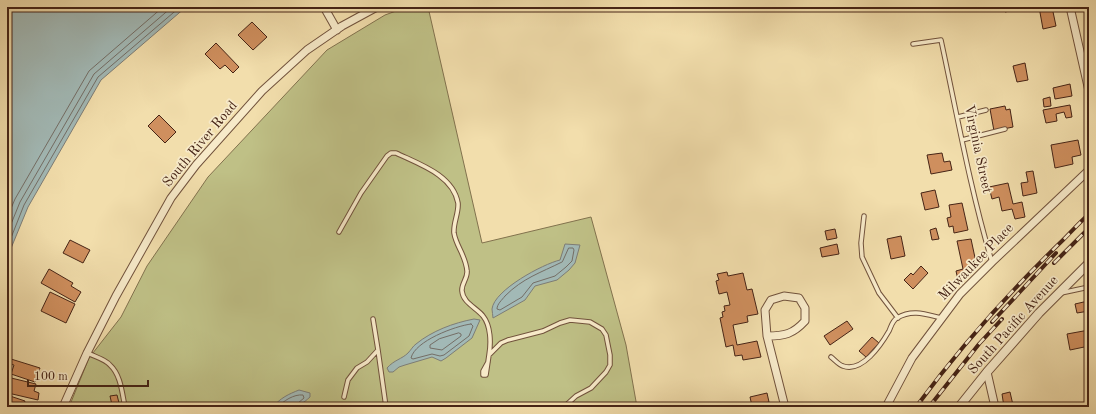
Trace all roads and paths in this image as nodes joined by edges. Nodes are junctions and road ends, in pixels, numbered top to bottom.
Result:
1 (324, 7) edge
2 (377, 7) edge
3 (1070, 7) edge
4 (337, 30) junction
5 (913, 44) dead end
6 (1089, 91) edge
7 (986, 110) dead end
8 (958, 117) junction
9 (1004, 129) dead end
10 (962, 140) junction
11 (1089, 170) edge
12 (864, 216) dead end
13 (339, 232) dead end
14 (992, 262) junction
15 (1089, 263) edge
16 (1089, 287) edge
17 (1058, 294) junction
18 (898, 318) junction
19 (941, 318) junction
20 (373, 319) dead end
21 (767, 336) junction
22 (378, 350) junction
23 (86, 353) junction
24 (490, 355) junction
25 (832, 357) dead end
26 (488, 362) dead end
27 (987, 372) junction
28 (344, 397) dead end
29 (63, 407) edge
30 (125, 407) edge
31 (386, 407) edge
32 (564, 407) edge
33 (785, 407) edge
34 (886, 407) edge
35 (959, 407) edge
36 (995, 407) edge

1 - 4 street
2 - 4 street, South River Road
3 - 6 street
4 - 23 street, South River Road
5 - 8 lane, Virginia Street
7 - 8 lane
8 - 10 lane, Virginia Street
9 - 10 lane
10 - 14 lane, Virginia Street
11 - 14 street, Milwaukee Place
12 - 18 lane
13 - 24 lane
14 - 19 street, Milwaukee Place
15 - 17 street, South Pacific Avenue
16 - 17 lane
17 - 27 street, South Pacific Avenue
18 - 19 lane
18 - 25 lane
19 - 34 street, Milwaukee Place
20 - 22 lane
21 - 21 street
21 - 33 street
22 - 28 lane
22 - 31 lane
23 - 29 street, South River Road
23 - 30 lane
24 - 26 lane
24 - 32 lane
27 - 35 street, South Pacific Avenue
27 - 36 street

